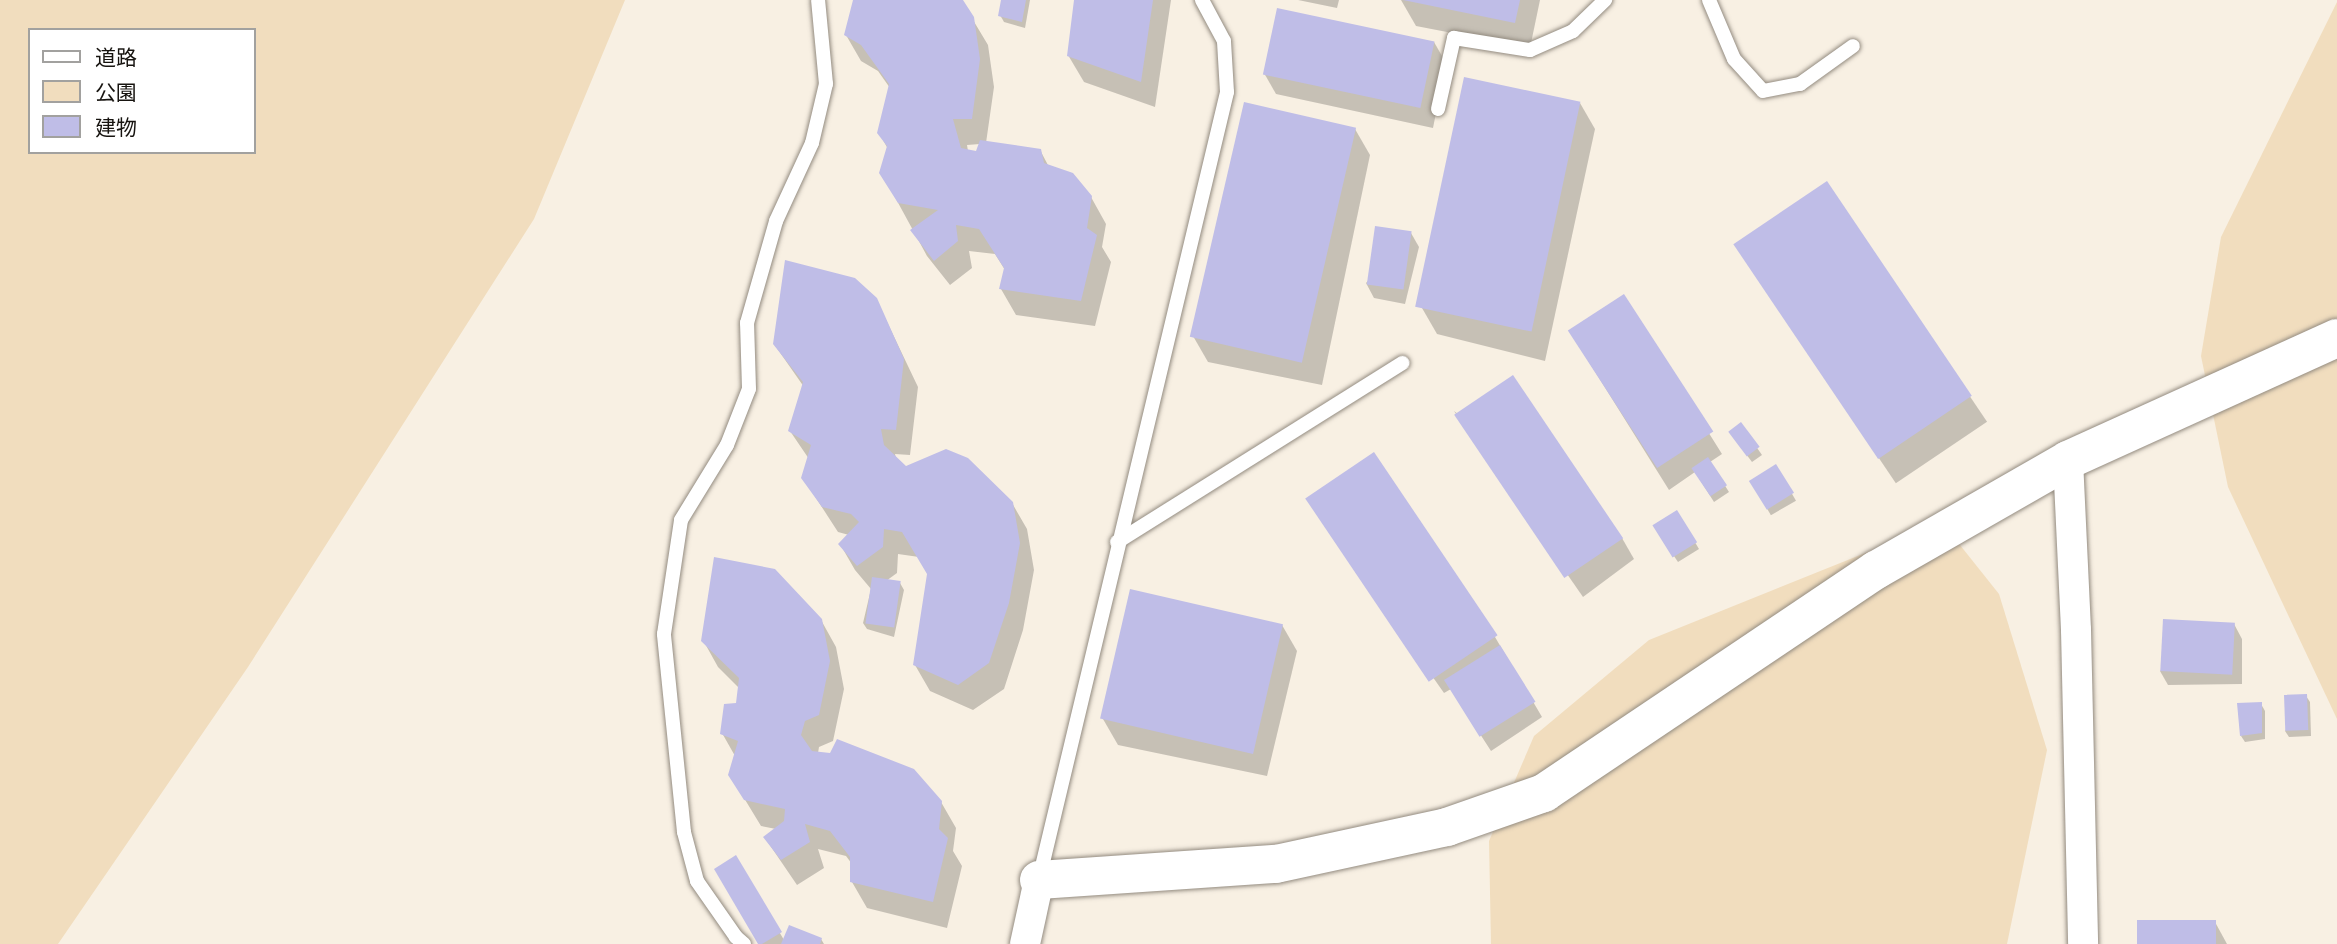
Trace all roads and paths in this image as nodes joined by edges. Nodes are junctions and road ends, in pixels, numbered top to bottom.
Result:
1 (818, 0) edge
2 (1202, 0) edge
3 (1605, 0) edge
4 (1709, 0) edge
5 (1853, 46) dead end
6 (1438, 108) dead end
7 (2337, 338) edge
8 (1402, 363) dead end
9 (2068, 460) junction
10 (1117, 542) junction
11 (1039, 880) junction
12 (744, 944) edge
13 (1025, 944) edge
14 (2083, 944) edge

1 - 12 lane
2 - 10 lane
3 - 6 lane
4 - 5 lane
7 - 9 street
8 - 10 lane
9 - 11 street
9 - 14 street
10 - 11 lane
11 - 13 street

